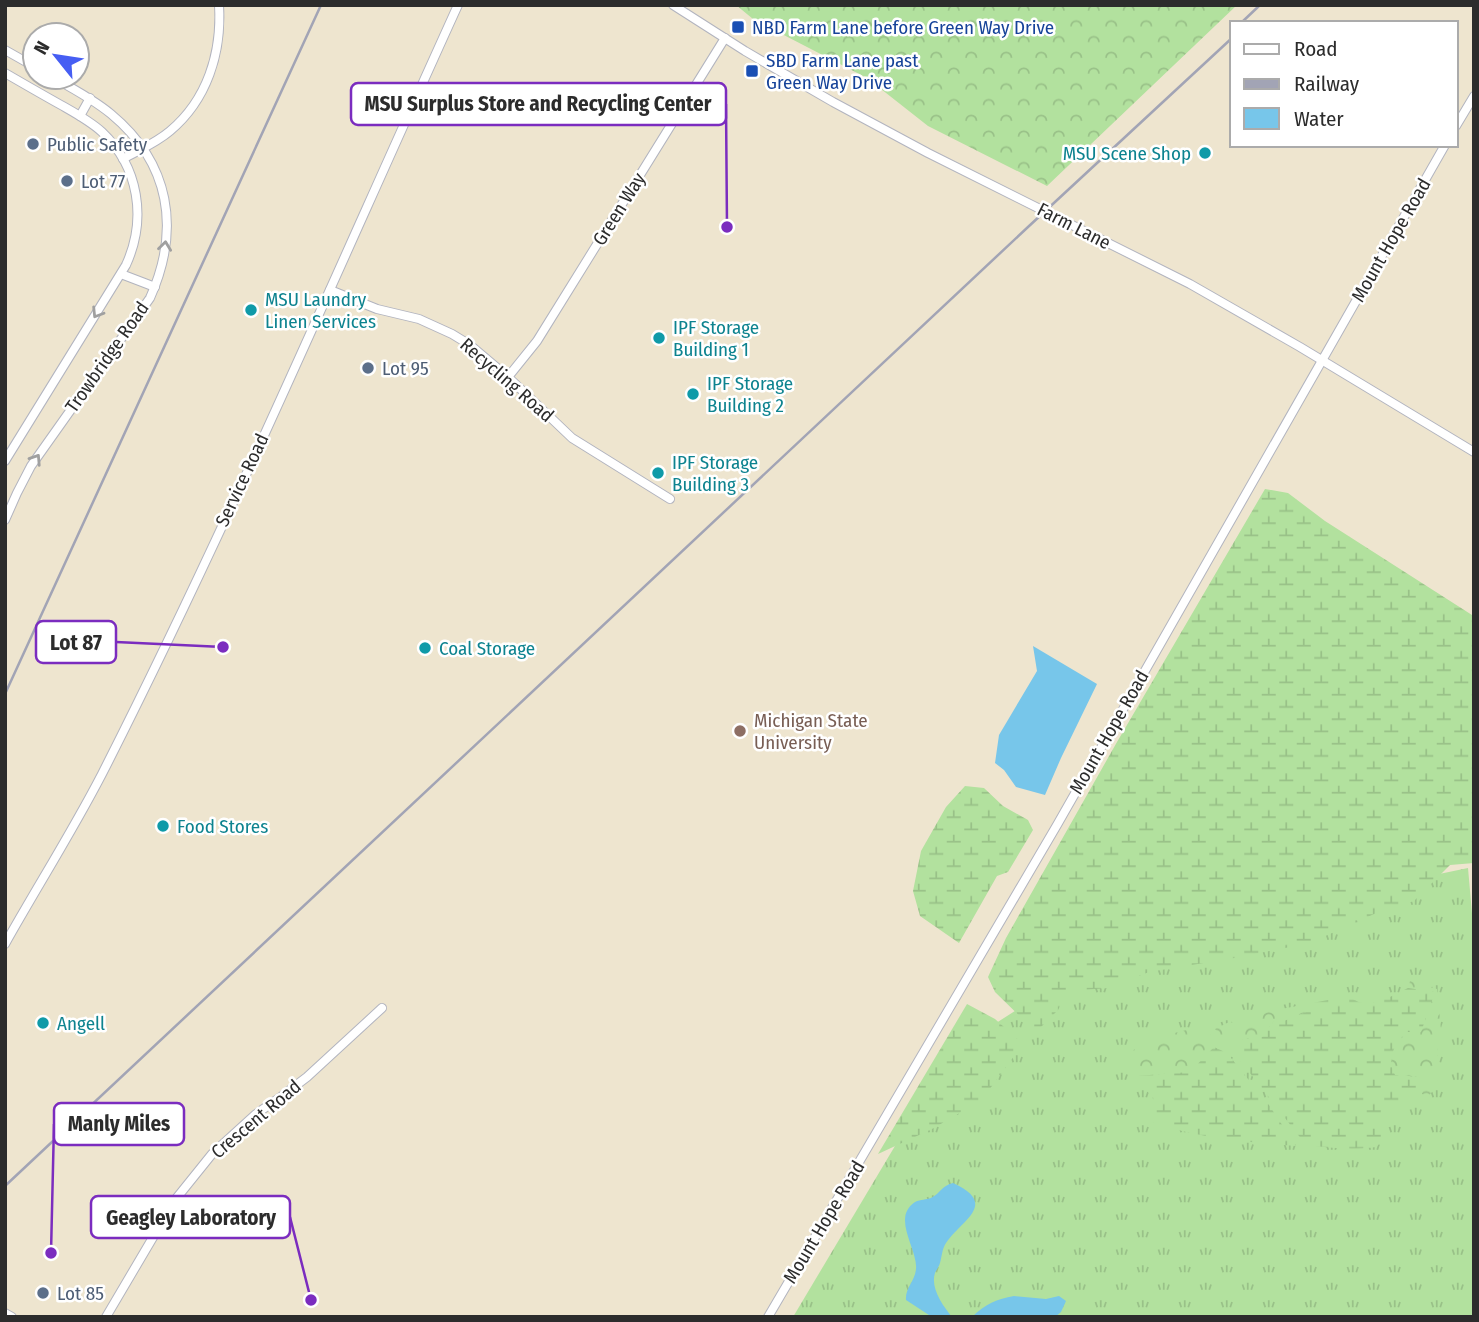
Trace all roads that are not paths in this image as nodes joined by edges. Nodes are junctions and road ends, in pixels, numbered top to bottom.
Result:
1 (219, 5) edge
2 (458, 5) edge
3 (673, 5) edge
4 (725, 38) junction
5 (5, 50) edge
6 (21, 59) edge
7 (5, 73) edge
8 (77, 91) edge
9 (1474, 96) edge
10 (90, 98) junction
11 (80, 116) junction
12 (1458, 123) edge
13 (143, 147) junction
14 (1445, 147) edge
15 (123, 159) junction
16 (121, 274) junction
17 (155, 287) junction
18 (330, 290) junction
19 (1323, 360) junction
20 (508, 377) junction
21 (1474, 452) edge
22 (5, 461) edge
23 (670, 499) dead end
24 (5, 520) edge
25 (5, 944) edge
26 (382, 1008) dead end
27 (5, 1313) edge
28 (12, 1317) edge
29 (106, 1317) edge
30 (768, 1317) edge

1 - 13 street
2 - 18 street, Service Road
3 - 4 street, Farm Lane
4 - 19 street, Farm Lane
4 - 20 street, Green Way
5 - 6 street
7 - 11 street, Trowbridge Road
8 - 10 street, Trowbridge Road
9 - 12 street
10 - 11 street
10 - 13 street, Trowbridge Road
11 - 15 street, Trowbridge Road
13 - 15 street
17 -> 13 street, Trowbridge Road
14 - 19 street, Mount Hope Road
15 - 16 street, Trowbridge Road
16 - 17 street
16 -> 22 street, Trowbridge Road
24 -> 17 street, Trowbridge Road
18 - 20 street, Recycling Road
18 - 25 street, Service Road
19 - 21 street, Farm Lane
19 - 30 street, Mount Hope Road
20 - 23 street, Recycling Road
26 - 29 street, Crescent Road
27 - 28 street

